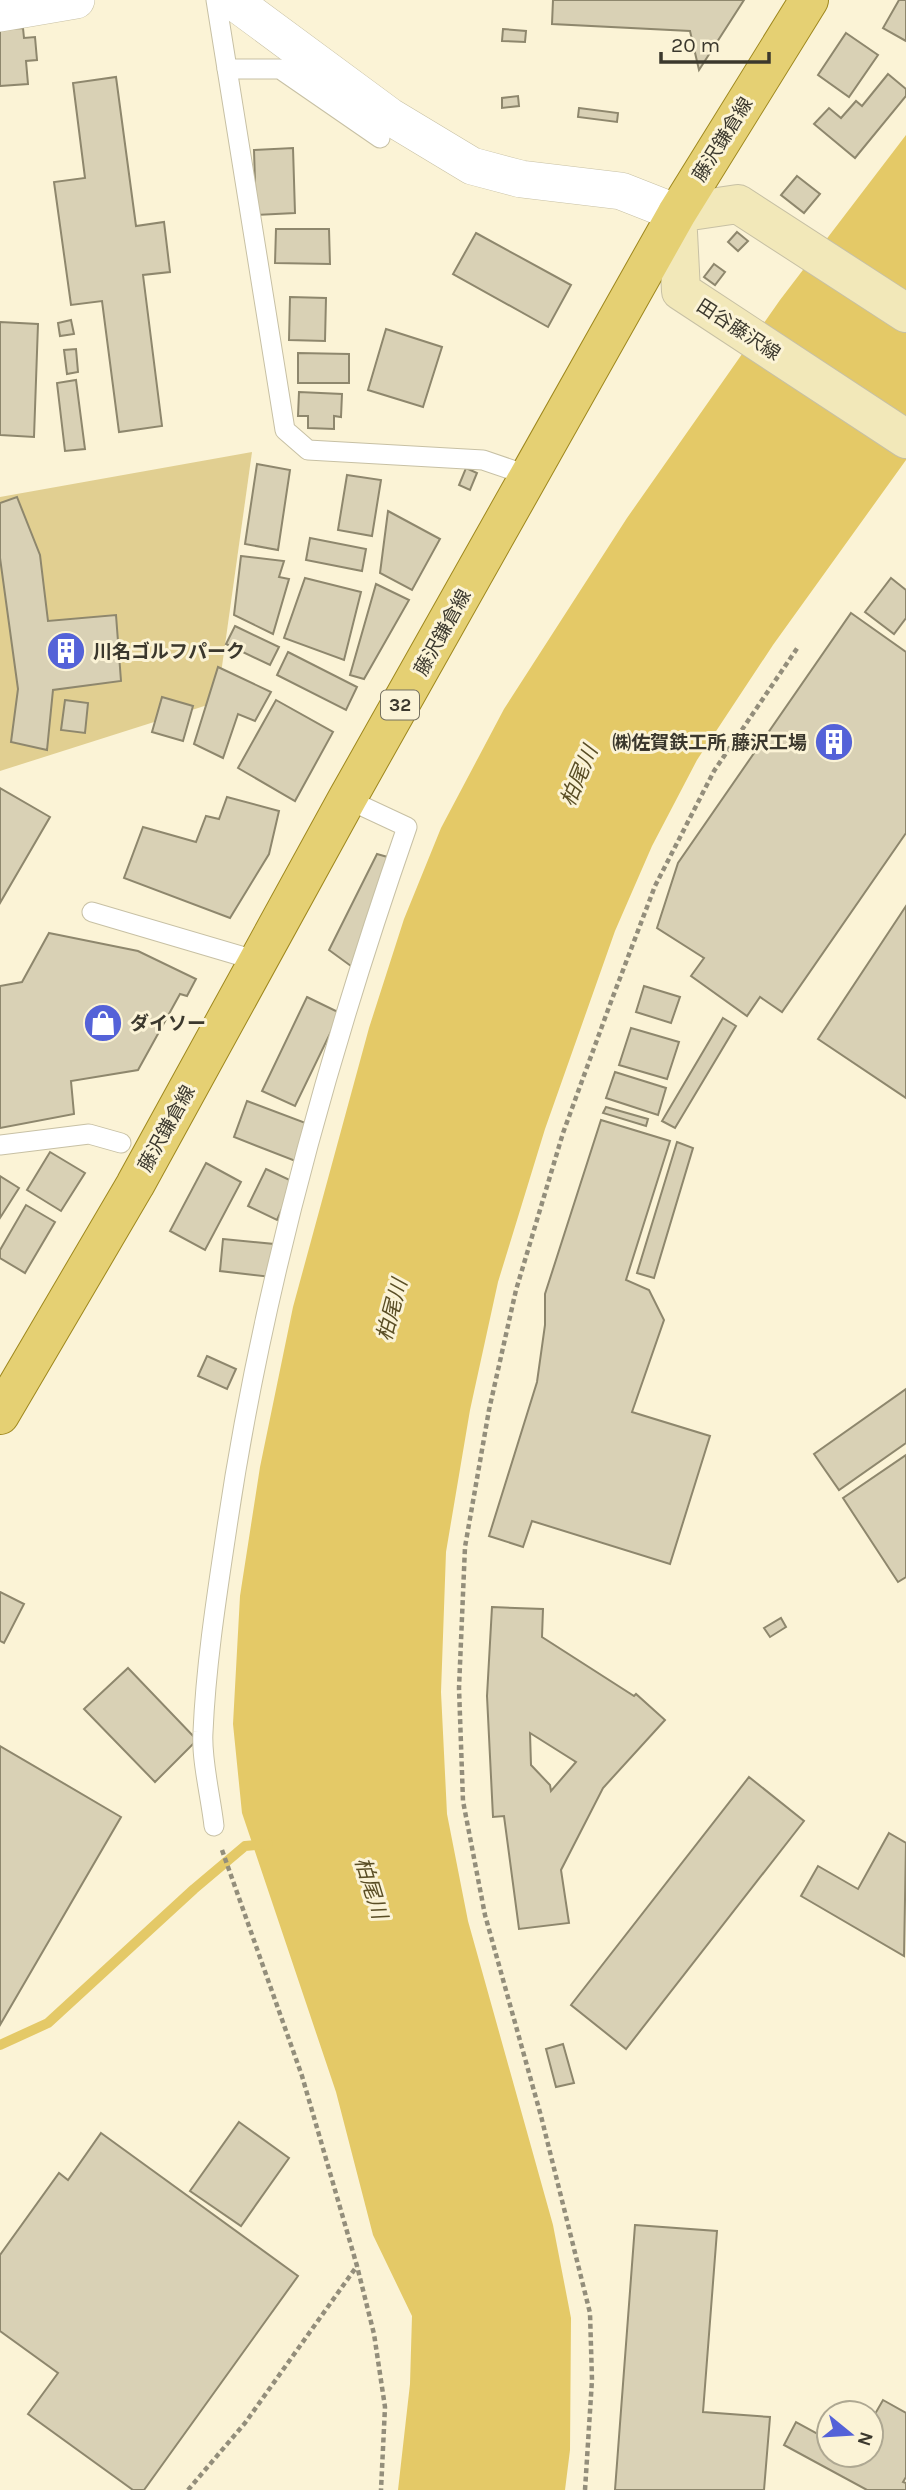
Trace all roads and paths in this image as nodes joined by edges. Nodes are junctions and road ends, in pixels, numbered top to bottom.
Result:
1 (76, 0) edge
2 (216, 0) edge
3 (232, 0) edge
4 (809, 0) edge
5 (0, 13) edge
6 (227, 69) junction
7 (380, 138) dead end
8 (677, 213) junction
9 (906, 313) edge
10 (906, 439) edge
11 (530, 476) junction
12 (798, 648) dead end
13 (347, 799) junction
14 (92, 912) dead end
15 (258, 961) junction
16 (121, 1143) dead end
17 (0, 1145) edge
18 (0, 1415) edge
19 (214, 1826) joint
20 (357, 2266) junction
21 (188, 2490) edge
22 (381, 2490) edge
23 (584, 2490) edge

1 - 5 street
2 - 6 lane
3 - 8 street
4 - 8 main road, 藤沢鎌倉線 / 32
6 - 7 lane
6 - 11 lane
8 - 9 main road
8 - 10 main road, 田谷藤沢線
8 - 11 main road, 藤沢鎌倉線 / 32
11 - 13 main road, 藤沢鎌倉線 / 32
12 - 23 path
13 - 15 main road, 藤沢鎌倉線 / 32
13 - 19 lane
14 - 15 lane
15 - 18 main road, 藤沢鎌倉線 / 32
16 - 17 lane
19 - 20 path
20 - 21 path
20 - 22 path

